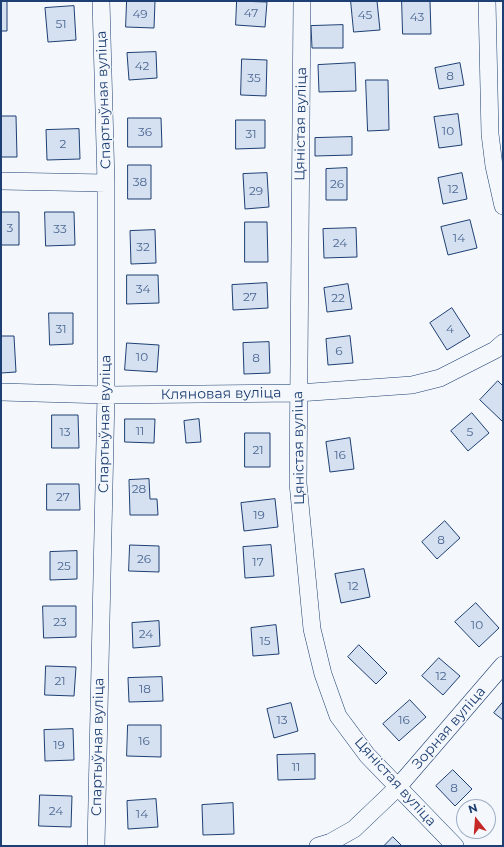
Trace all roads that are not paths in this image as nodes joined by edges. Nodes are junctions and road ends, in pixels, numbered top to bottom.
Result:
1 (101, 1) edge
2 (302, 1) edge
3 (487, 1) edge
4 (1, 181) edge
5 (106, 183) junction
6 (503, 206) edge
7 (503, 342) edge
8 (1, 392) edge
9 (298, 393) junction
10 (106, 395) junction
11 (503, 665) edge
12 (396, 788) junction
13 (96, 846) edge
14 (318, 846) edge
15 (454, 846) edge

1 - 5 street, Спартыўная вуліца
2 - 9 street, Цяністая вуліца
3 - 6 street
4 - 5 street
5 - 10 street, Спартыўная вуліца
7 - 9 street, Кляновая вуліца
8 - 10 street, Кляновая вуліца
9 - 10 street, Кляновая вуліца
9 - 12 street, Цяністая вуліца
10 - 13 street, Спартыўная вуліца
11 - 12 street, Зорная вуліца
12 - 14 street, Зорная вуліца
12 - 15 street, Цяністая вуліца

